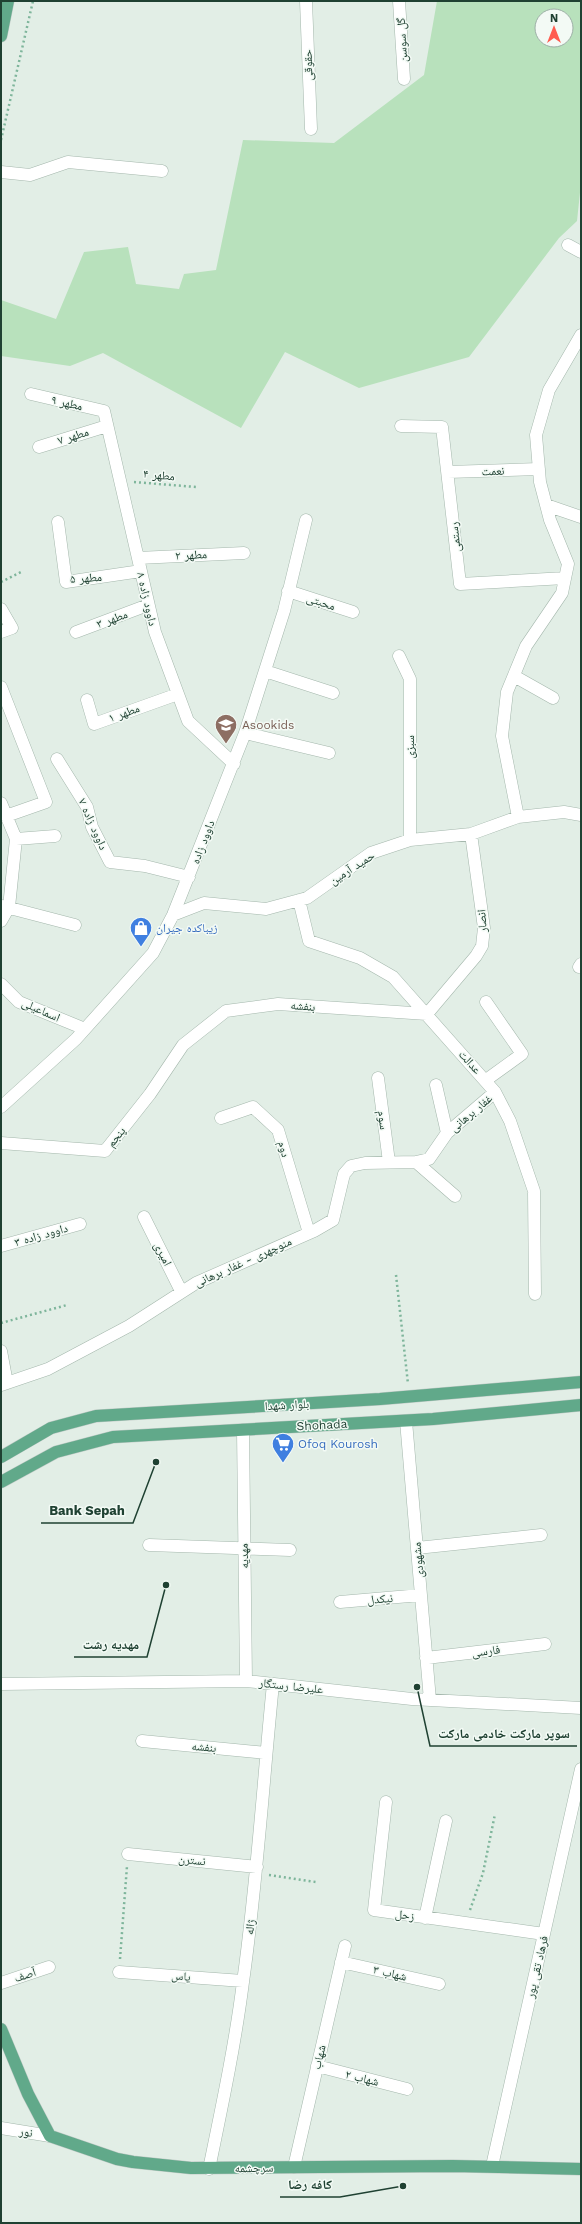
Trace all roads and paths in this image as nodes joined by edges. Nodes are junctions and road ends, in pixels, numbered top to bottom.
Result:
1 (8, 1) edge
2 (33, 1) edge
3 (306, 1) edge
4 (399, 1) edge
5 (1, 36) edge
6 (404, 79) dead end
7 (311, 129) dead end
8 (1, 140) edge
9 (162, 171) dead end
10 (1, 172) edge
11 (568, 245) dead end
12 (581, 252) edge
13 (581, 335) edge
14 (31, 394) dead end
15 (104, 411) joint
16 (108, 426) junction
17 (401, 426) dead end
18 (40, 447) dead end
19 (539, 469) junction
20 (448, 472) junction
21 (120, 480) junction
22 (196, 487) dead end
23 (546, 504) junction
24 (581, 517) edge
25 (306, 520) dead end
26 (58, 522) dead end
27 (244, 553) dead end
28 (138, 558) junction
29 (141, 571) junction
30 (21, 572) dead end
31 (565, 578) junction
32 (1, 582) edge
33 (288, 592) junction
34 (148, 606) junction
35 (1, 609) edge
36 (353, 612) dead end
37 (1, 632) edge
38 (76, 632) dead end
39 (399, 656) dead end
40 (265, 671) junction
41 (514, 676) junction
42 (1, 687) edge
43 (178, 694) junction
44 (333, 694) dead end
45 (553, 698) dead end
46 (87, 700) dead end
47 (245, 733) junction
48 (329, 753) dead end
49 (57, 759) dead end
50 (234, 764) junction
51 (1, 803) edge
52 (581, 815) edge
53 (6, 816) junction
54 (518, 817) junction
55 (471, 834) junction
56 (55, 836) dead end
57 (16, 839) junction
58 (410, 840) junction
59 (189, 877) junction
60 (299, 900) junction
61 (5, 906) edge
62 (173, 915) junction
63 (1, 921) edge
64 (74, 925) dead end
65 (1, 984) edge
66 (486, 1002) dead end
67 (427, 1014) junction
68 (85, 1029) junction
69 (189, 1041) joint
70 (378, 1078) dead end
71 (486, 1080) junction
72 (436, 1085) dead end
73 (495, 1092) junction
74 (1, 1107) edge
75 (221, 1118) dead end
76 (447, 1133) junction
77 (1, 1142) edge
78 (389, 1162) junction
79 (416, 1162) junction
80 (455, 1196) dead end
81 (144, 1216) dead end
82 (80, 1224) dead end
83 (309, 1233) junction
84 (1, 1246) edge
85 (396, 1276) dead end
86 (181, 1290) junction
87 (535, 1294) dead end
88 (67, 1305) dead end
89 (1, 1323) edge
90 (1, 1351) edge
91 (581, 1382) edge
92 (4, 1384) edge
93 (409, 1397) junction
94 (581, 1405) edge
95 (242, 1408) junction
96 (406, 1420) junction
97 (244, 1430) junction
98 (1, 1457) edge
99 (1, 1482) edge
100 (541, 1535) dead end
101 (149, 1545) dead end
102 (244, 1548) junction
103 (417, 1548) junction
104 (290, 1550) dead end
105 (421, 1595) junction
106 (340, 1602) dead end
107 (545, 1644) dead end
108 (426, 1658) junction
109 (246, 1681) junction
110 (1, 1684) edge
111 (274, 1684) junction
112 (430, 1700) junction
113 (581, 1708) edge
114 (142, 1741) dead end
115 (266, 1753) junction
116 (581, 1769) edge
117 (386, 1802) dead end
118 (495, 1814) dead end
119 (446, 1821) dead end
120 (128, 1854) joint
121 (256, 1870) junction
122 (316, 1882) dead end
123 (425, 1918) junction
124 (465, 1923) junction
125 (544, 1934) junction
126 (345, 1946) dead end
127 (341, 1962) junction
128 (49, 1967) dead end
129 (119, 1972) joint
130 (244, 1981) junction
131 (1, 1983) edge
132 (439, 1984) dead end
133 (1, 2029) edge
134 (317, 2066) junction
135 (407, 2089) dead end
136 (1, 2128) edge
137 (50, 2136) junction
138 (492, 2166) junction
139 (294, 2167) junction
140 (209, 2169) junction
141 (581, 2169) edge

1 - 5 main road
2 - 8 path
3 - 7 street, حقوقی
4 - 6 street, گل سوسن
9 - 10 street
11 - 12 street
13 - 19 street
14 - 15 street, مطهر ۹
15 - 16 street, داوود زاده ۸
16 - 18 street, مطهر ۷
16 - 21 street, داوود زاده ۸
17 - 20 street, رستمی
19 - 20 street, نعمت
19 - 23 street
20 - 31 street, رستمی
21 - 22 path, مطهر ۴
21 - 28 street, داوود زاده ۸
23 - 24 street
23 - 31 street
25 - 33 street, داوود زاده
26 - 29 street, مطهر ۵
27 - 28 street, مطهر ۲
28 - 29 street, داوود زاده ۸
29 - 34 street, داوود زاده ۸
30 - 32 path
31 - 41 street
33 - 36 street, محبتی
33 - 40 street, داوود زاده
34 - 38 street, مطهر ۳
34 - 43 street, داوود زاده ۸
35 - 37 street
39 - 58 street, سبزی
40 - 44 street
40 - 47 street, داوود زاده
41 - 45 street
41 - 54 street
42 - 53 street
43 - 46 street, مطهر ۱
43 - 50 street, داوود زاده ۸
47 - 48 street
47 - 50 street, داوود زاده
49 - 59 street, داوود زاده ۷
50 - 59 street, داوود زاده
51 - 53 street
52 - 54 street, حمید آرمین
53 - 57 street
54 - 55 street, حمید آرمین
55 - 58 street, حمید آرمین
55 - 67 street, انصار
56 - 57 street
57 - 61 street
58 - 60 street, حمید آرمین
59 - 62 street, داوود زاده
60 - 62 street, حمید آرمین
60 - 67 street, عدالت
61 - 63 street
61 - 64 street
62 - 68 street, داوود زاده
65 - 68 street, اسماعیلی
66 - 71 street
67 - 69 street, بنفشه
67 - 71 street, عدالت
68 - 74 street, داوود زاده
69 - 77 street, پنجم
70 - 78 street, سوم
71 - 73 street, عدالت
72 - 76 street
73 - 76 street, غفار برهانی
73 - 87 street, عدالت
75 - 83 street, دوم
76 - 79 street, منوچهری - غفار برهانی
78 - 79 street, منوچهری - غفار برهانی
78 - 83 street, منوچهری - غفار برهانی
79 - 80 street
81 - 86 street, امیری
82 - 84 street, داوود زاده ۳
83 - 86 street, منوچهری - غفار برهانی
85 - 93 path
86 - 92 street, منوچهری - غفار برهانی
88 - 89 path
90 - 92 street
91 - 93 main road, بلوار شهدا
93 - 95 main road, بلوار شهدا
94 - 96 main road, Shohada
95 - 97 main road
95 - 98 main road, بلوار شهدا
96 - 97 main road, Shohada
96 - 103 street, مشهودی
97 - 99 main road, Shohada
97 - 102 street, مهدیه
100 - 103 street
101 - 102 street
102 - 104 street
102 - 109 street, مهدیه
103 - 105 street, مشهودی
105 - 106 street, نیکدل
105 - 108 street, مشهودی
107 - 108 street, فارسی
108 - 112 street, مشهودی
109 - 110 street, علیرضا رستگار
109 - 111 street, علیرضا رستگار
111 - 112 street, علیرضا رستگار
111 - 115 street, ژاله
112 - 113 street, علیرضا رستگار
114 - 115 street, بنفشه
115 - 121 street, ژاله
116 - 125 street, فرهاد تقی پور
117 - 123 street, زحل
118 - 124 path
119 - 123 street
120 - 121 street, نسترن
120 - 129 path
121 - 122 path
121 - 130 street, ژاله
123 - 124 street, زحل
124 - 125 street, زحل
125 - 138 street, فرهاد تقی پور
126 - 127 street, شهاب
127 - 132 street, شهاب ۳
127 - 134 street, شهاب
128 - 131 street, آصف
129 - 130 street, یاس
130 - 140 street, ژاله
133 - 137 main road
134 - 135 street, شهاب ۲
134 - 139 street, شهاب
136 - 137 street, نور
137 - 140 main road, سرچشمه
138 - 139 main road, سرچشمه
138 - 141 main road, سرچشمه
139 - 140 main road, سرچشمه

